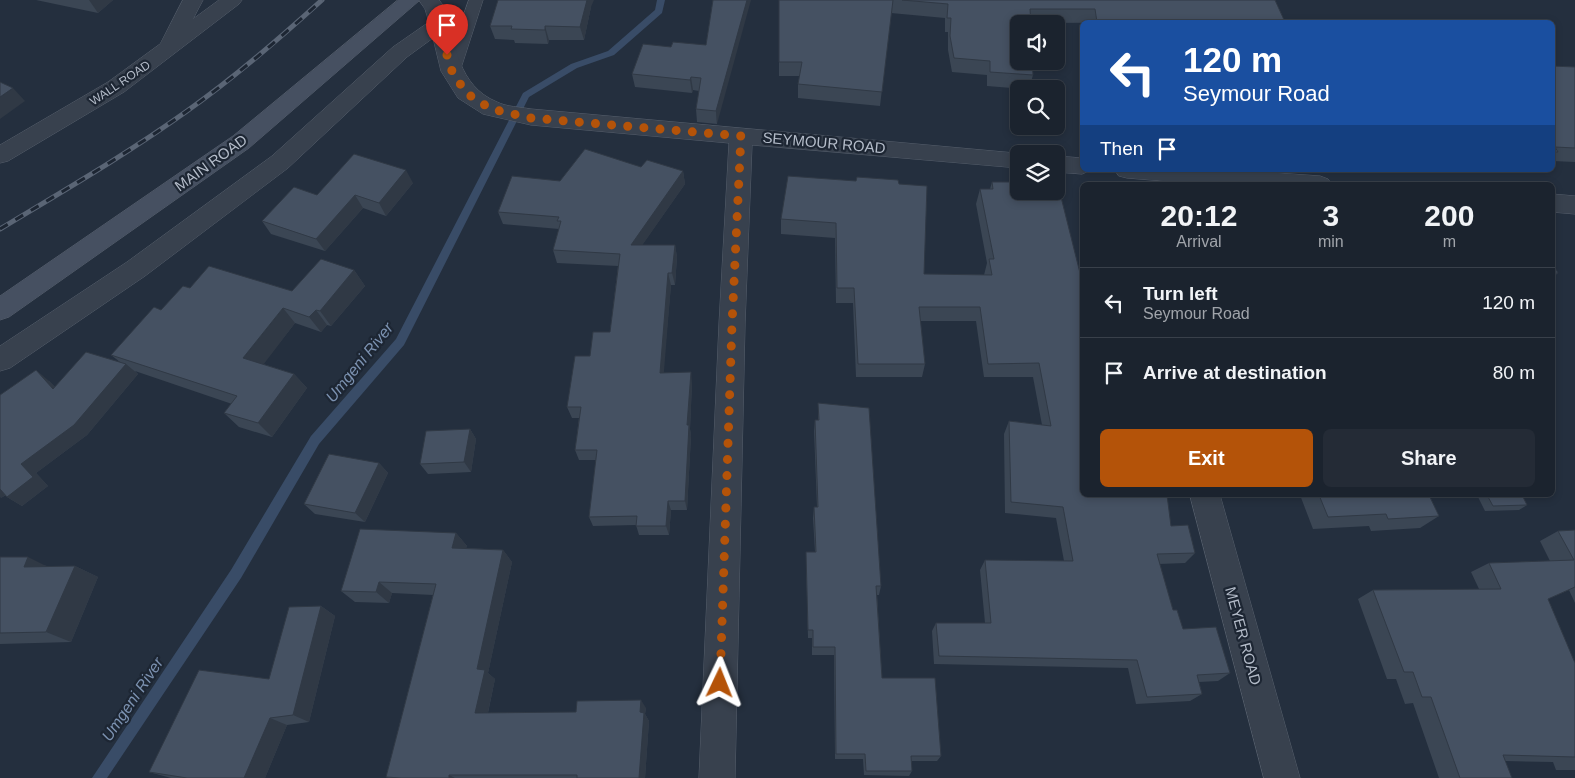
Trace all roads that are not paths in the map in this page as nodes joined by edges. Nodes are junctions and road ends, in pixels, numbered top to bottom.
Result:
1 (193, 0) edge
2 (232, 0) edge
3 (410, 0) edge
4 (429, 0) edge
5 (476, 0) edge
6 (439, 24) junction
7 (168, 50) junction
8 (452, 71) junction
9 (741, 136) junction
10 (0, 155) edge
11 (1010, 159) edge
12 (1065, 165) edge
13 (1080, 166) edge
14 (1153, 172) edge
15 (1281, 182) edge
16 (1555, 203) edge
17 (1575, 205) edge
18 (0, 310) edge
19 (0, 360) edge
20 (1206, 497) edge
21 (718, 778) edge
22 (1282, 778) edge

1 - 7 street
2 - 7 street, WALL ROAD
3 - 18 main road, MAIN ROAD
4 - 6 street, SEYMOUR ROAD
5 - 8 lane
6 - 8 street, SEYMOUR ROAD
6 - 19 street
7 - 10 street, WALL ROAD
8 - 9 street, SEYMOUR ROAD
9 - 11 street, SEYMOUR ROAD
9 - 21 street
12 - 13 street
14 - 15 street
16 - 17 street
20 - 22 street, MEYER ROAD

